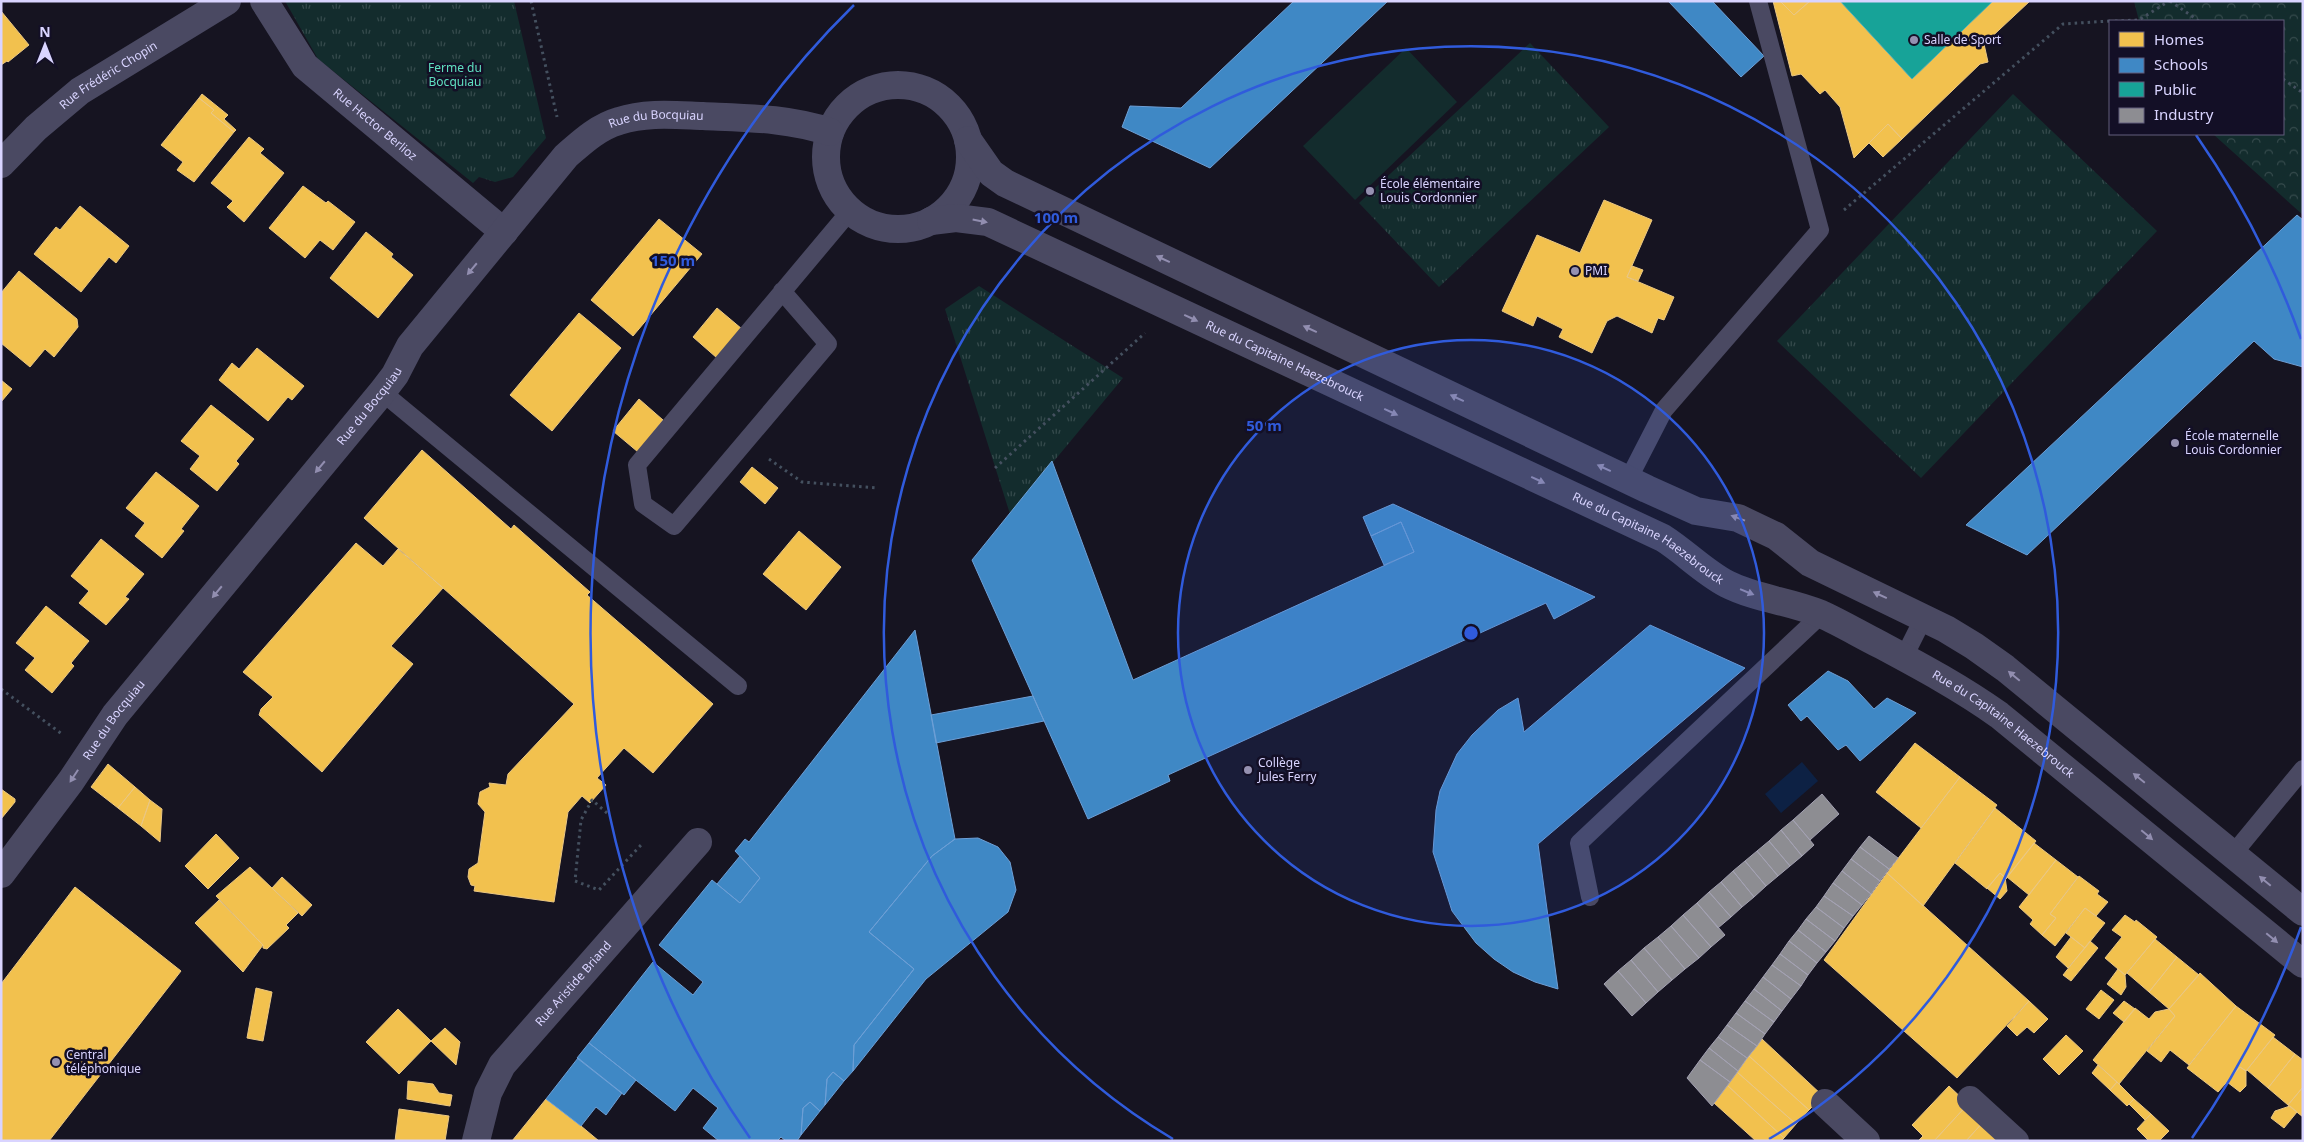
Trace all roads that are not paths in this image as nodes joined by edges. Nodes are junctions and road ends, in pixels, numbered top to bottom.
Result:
1 (227, 1) edge
2 (264, 1) edge
3 (1758, 1) edge
4 (830, 132) junction
5 (968, 140) junction
6 (1, 164) edge
7 (850, 211) junction
8 (932, 221) junction
9 (504, 232) junction
10 (782, 291) junction
11 (382, 392) junction
12 (1628, 480) junction
13 (1822, 614) junction
14 (1924, 617) junction
15 (1904, 657) junction
16 (738, 686) dead end
17 (2303, 769) edge
18 (698, 842) dead end
19 (2233, 854) junction
20 (1, 874) edge
21 (1590, 897) dead end
22 (2303, 912) edge
23 (2303, 964) edge
24 (1970, 1099) dead end
25 (1825, 1103) dead end
26 (476, 1141) edge
27 (1866, 1141) edge
28 (2016, 1141) edge

1 - 6 street, Rue Frédéric Chopin
2 - 9 street, Rue Hector Berlioz
3 - 12 lane
4 - 5 street
4 - 7 street
4 - 9 street, Rue du Bocquiau
5 - 8 street
12 -> 5 street
7 - 8 street
7 - 10 lane
8 -> 13 street, Rue du Capitaine Haezebrouck
9 -> 11 street, Rue du Bocquiau
10 - 10 lane
11 - 16 lane
11 -> 20 street, Rue du Bocquiau
14 -> 12 street
13 - 15 street, Rue du Capitaine Haezebrouck
13 - 21 lane
14 - 15 lane
19 -> 14 street
15 -> 23 street, Rue du Capitaine Haezebrouck
17 - 19 lane
18 - 26 street, Rue Aristide Briand
22 -> 19 street
24 - 28 street
25 - 27 street

